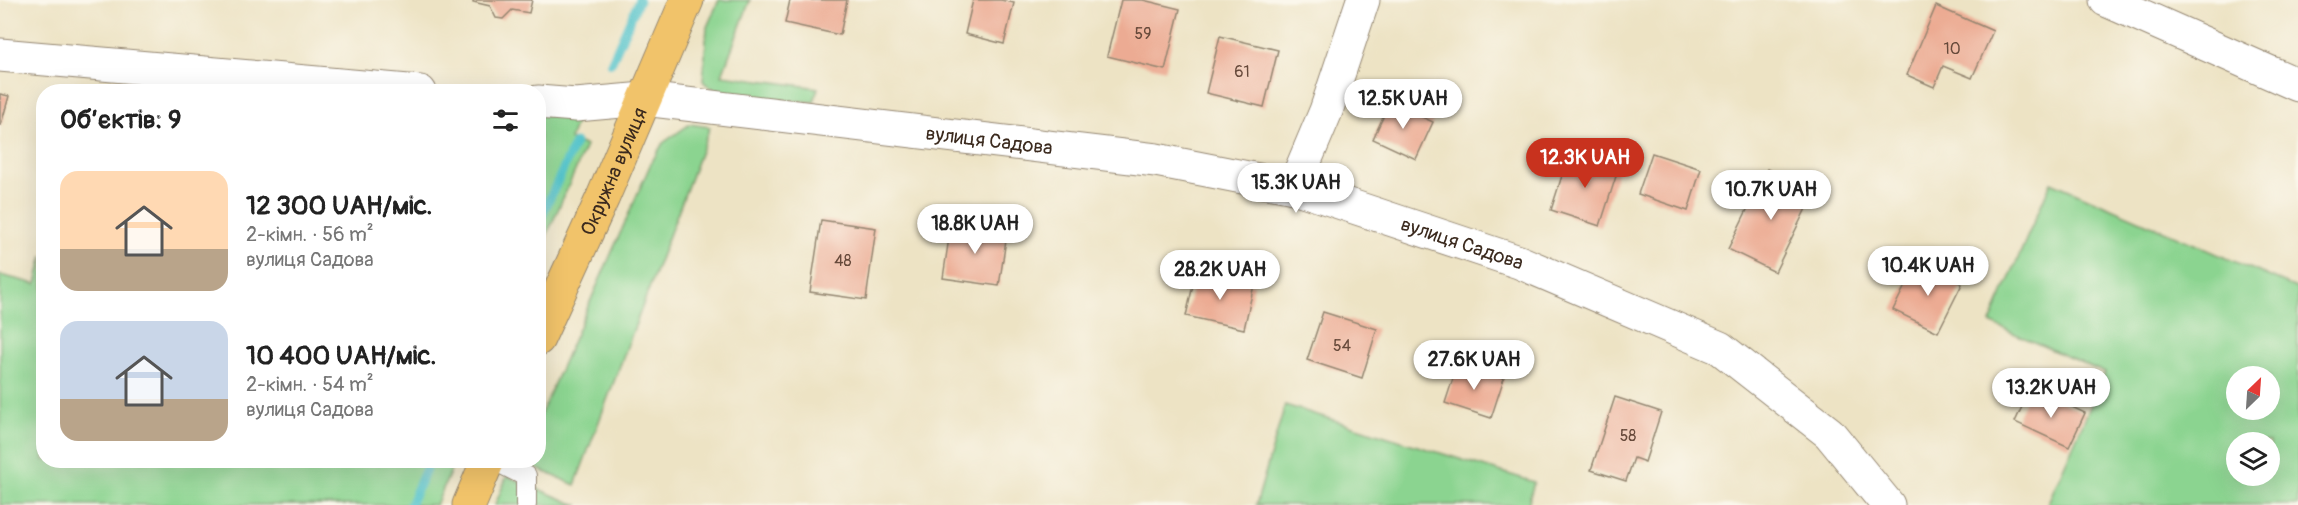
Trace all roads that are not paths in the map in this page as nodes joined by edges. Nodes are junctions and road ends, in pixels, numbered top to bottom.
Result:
1 (687, 0) edge
2 (1363, 0) edge
3 (2106, 0) edge
4 (0, 56) edge
5 (327, 84) edge
6 (2298, 85) edge
7 (644, 99) junction
8 (546, 103) edge
9 (1294, 187) junction
10 (546, 322) edge
11 (485, 468) edge
12 (510, 468) edge
13 (469, 505) edge
14 (526, 505) edge
15 (1888, 505) edge

1 - 7 highway, Окружна вулиця
2 - 9 street
3 - 6 street
4 - 5 street
7 - 8 street, вулиця Садова
7 - 9 street, вулиця Садова
7 - 10 highway, Окружна вулиця
9 - 15 street, вулиця Садова
11 - 13 highway
12 - 14 lane

